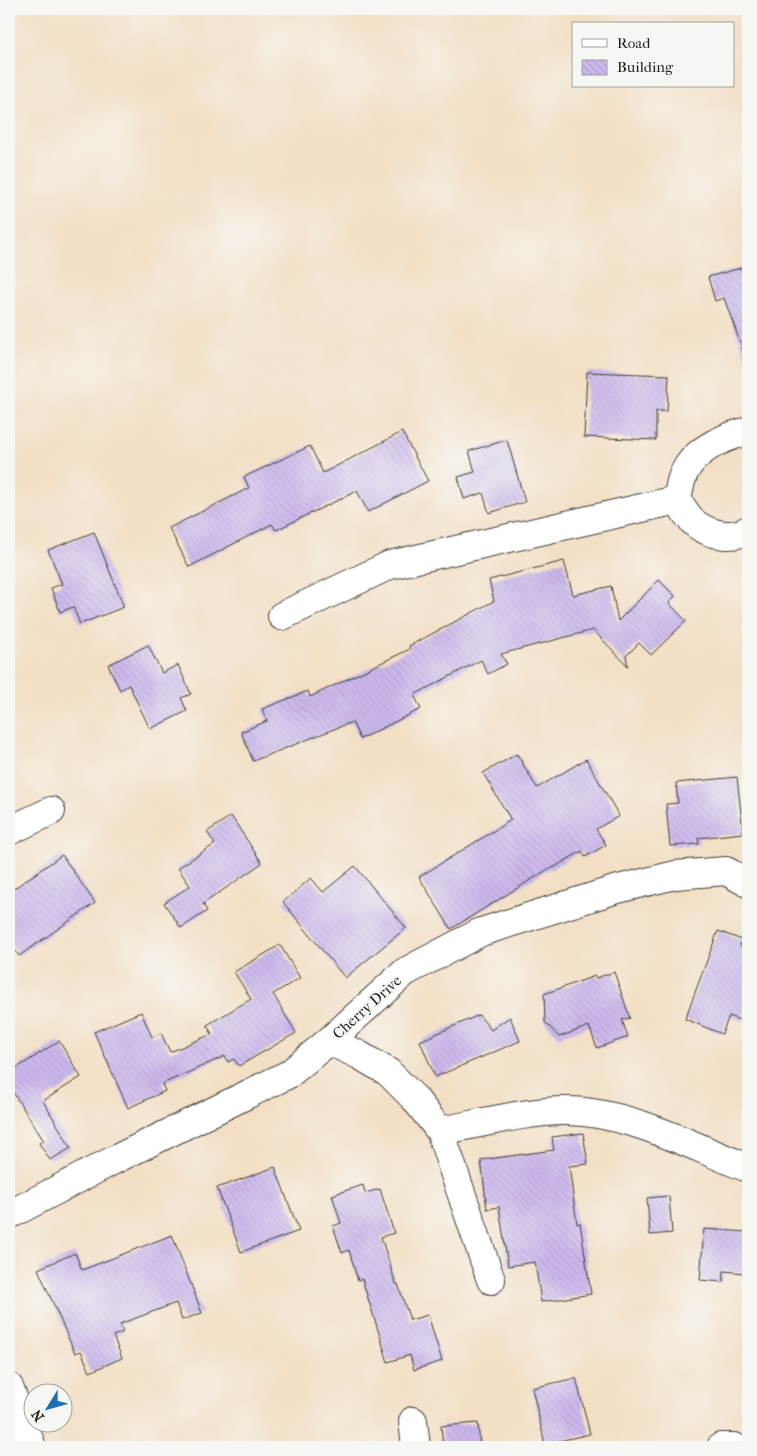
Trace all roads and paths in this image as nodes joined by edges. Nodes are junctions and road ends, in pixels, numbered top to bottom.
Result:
1 (748, 430) edge
2 (678, 500) junction
3 (748, 530) edge
4 (282, 616) dead end
5 (51, 811) dead end
6 (9, 831) edge
7 (748, 884) edge
8 (329, 1041) junction
9 (440, 1131) junction
10 (748, 1168) edge
11 (9, 1214) edge
12 (491, 1280) dead end
13 (9, 1387) edge
14 (413, 1421) dead end
15 (32, 1447) edge
16 (416, 1447) edge
17 (721, 1447) edge
18 (734, 1447) edge

1 - 2 street
2 - 3 street
2 - 4 street
5 - 6 street
7 - 8 street, Cherry Drive
8 - 9 street
8 - 11 street, Cherry Drive
9 - 10 street
9 - 12 street
13 - 15 street
14 - 16 street
17 - 18 street

